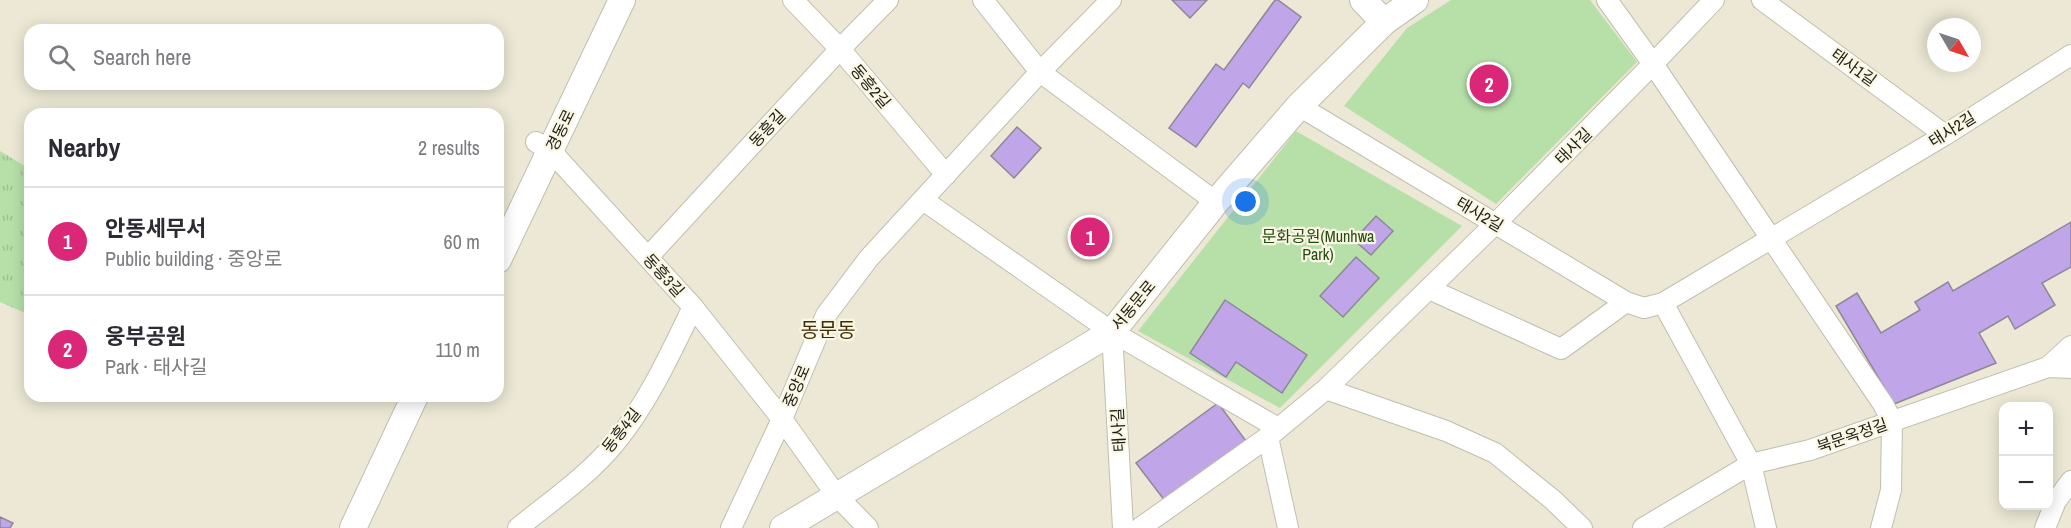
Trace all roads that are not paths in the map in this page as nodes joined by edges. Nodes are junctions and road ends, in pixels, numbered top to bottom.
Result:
1 (603, 0) edge
2 (622, 0) edge
3 (793, 0) edge
4 (888, 0) edge
5 (983, 0) edge
6 (1111, 0) edge
7 (1363, 0) edge
8 (1415, 0) edge
9 (1607, 0) edge
10 (1713, 0) edge
11 (1762, 0) edge
12 (1384, 22) junction
13 (840, 49) junction
14 (2071, 55) edge
15 (1653, 64) junction
16 (1040, 72) junction
17 (1299, 106) junction
18 (1945, 135) junction
19 (543, 146) junction
20 (946, 175) junction
21 (923, 200) junction
22 (1216, 202) junction
23 (504, 212) edge
24 (1496, 223) junction
25 (1771, 239) junction
26 (504, 245) edge
27 (648, 257) junction
28 (1429, 289) junction
29 (1626, 302) junction
30 (1663, 303) junction
31 (693, 308) junction
32 (1112, 332) junction
33 (2071, 346) edge
34 (2048, 368) junction
35 (2071, 368) edge
36 (1326, 389) junction
37 (412, 402) edge
38 (430, 402) edge
39 (782, 418) junction
40 (1892, 421) junction
41 (1273, 433) junction
42 (1751, 464) junction
43 (2071, 481) edge
44 (836, 495) junction
45 (2062, 506) edge
46 (353, 528) edge
47 (371, 528) edge
48 (518, 528) edge
49 (731, 528) edge
50 (783, 528) edge
51 (868, 528) edge
52 (1124, 528) edge
53 (1140, 528) edge
54 (1288, 528) edge
55 (1582, 528) edge
56 (1643, 528) edge
57 (1766, 528) edge
58 (1881, 528) edge
59 (2045, 528) edge

1 - 19 street, 경동로
2 - 19 street, 경동로
3 - 13 street, 동흥2길
4 - 13 street, 동흥길
5 - 16 street
6 - 16 street, 중앙로
7 - 12 street
8 - 12 street, 서동문로
9 - 15 street
10 - 15 street, 태사길
11 - 18 street, 태사1길
12 - 17 street, 서동문로
13 - 20 street, 동흥2길
13 - 27 street, 동흥길
14 - 18 street, 태사2길
15 - 24 street, 태사길
15 - 25 street
16 - 20 street, 중앙로
16 - 22 street
17 - 22 street, 서동문로
17 - 24 street, 태사2길
18 - 25 street, 태사2길
19 - 23 street, 경동로
19 - 26 street, 경동로
19 - 27 street, 동흥3길
20 - 21 street, 중앙로
21 - 32 street
21 - 39 street, 중앙로
22 - 32 street, 서동문로
24 - 28 street, 태사길
24 - 29 street, 태사2길
25 - 30 street, 태사2길
25 - 40 street
27 - 31 street, 동흥3길
28 - 29 street
28 - 36 street, 태사길
29 - 30 street, 태사2길
30 - 42 street
31 - 39 street, 동흥3길
31 - 48 street, 동흥4길
32 - 41 street
32 - 44 street, 서동문로
32 - 52 street, 태사길
33 - 34 street
34 - 35 street, 북문옥정길
34 - 40 street, 북문옥정길
36 - 41 street, 태사길
36 - 55 street
37 - 46 street
38 - 47 street
39 - 44 street, 동흥3길
39 - 49 street, 중앙로
40 - 42 street, 북문옥정길
40 - 58 street
41 - 53 street, 태사길
41 - 54 street
42 - 56 street, 북문옥정길
42 - 57 street
43 - 45 street
44 - 50 street, 서동문로
44 - 51 street
45 - 59 street

